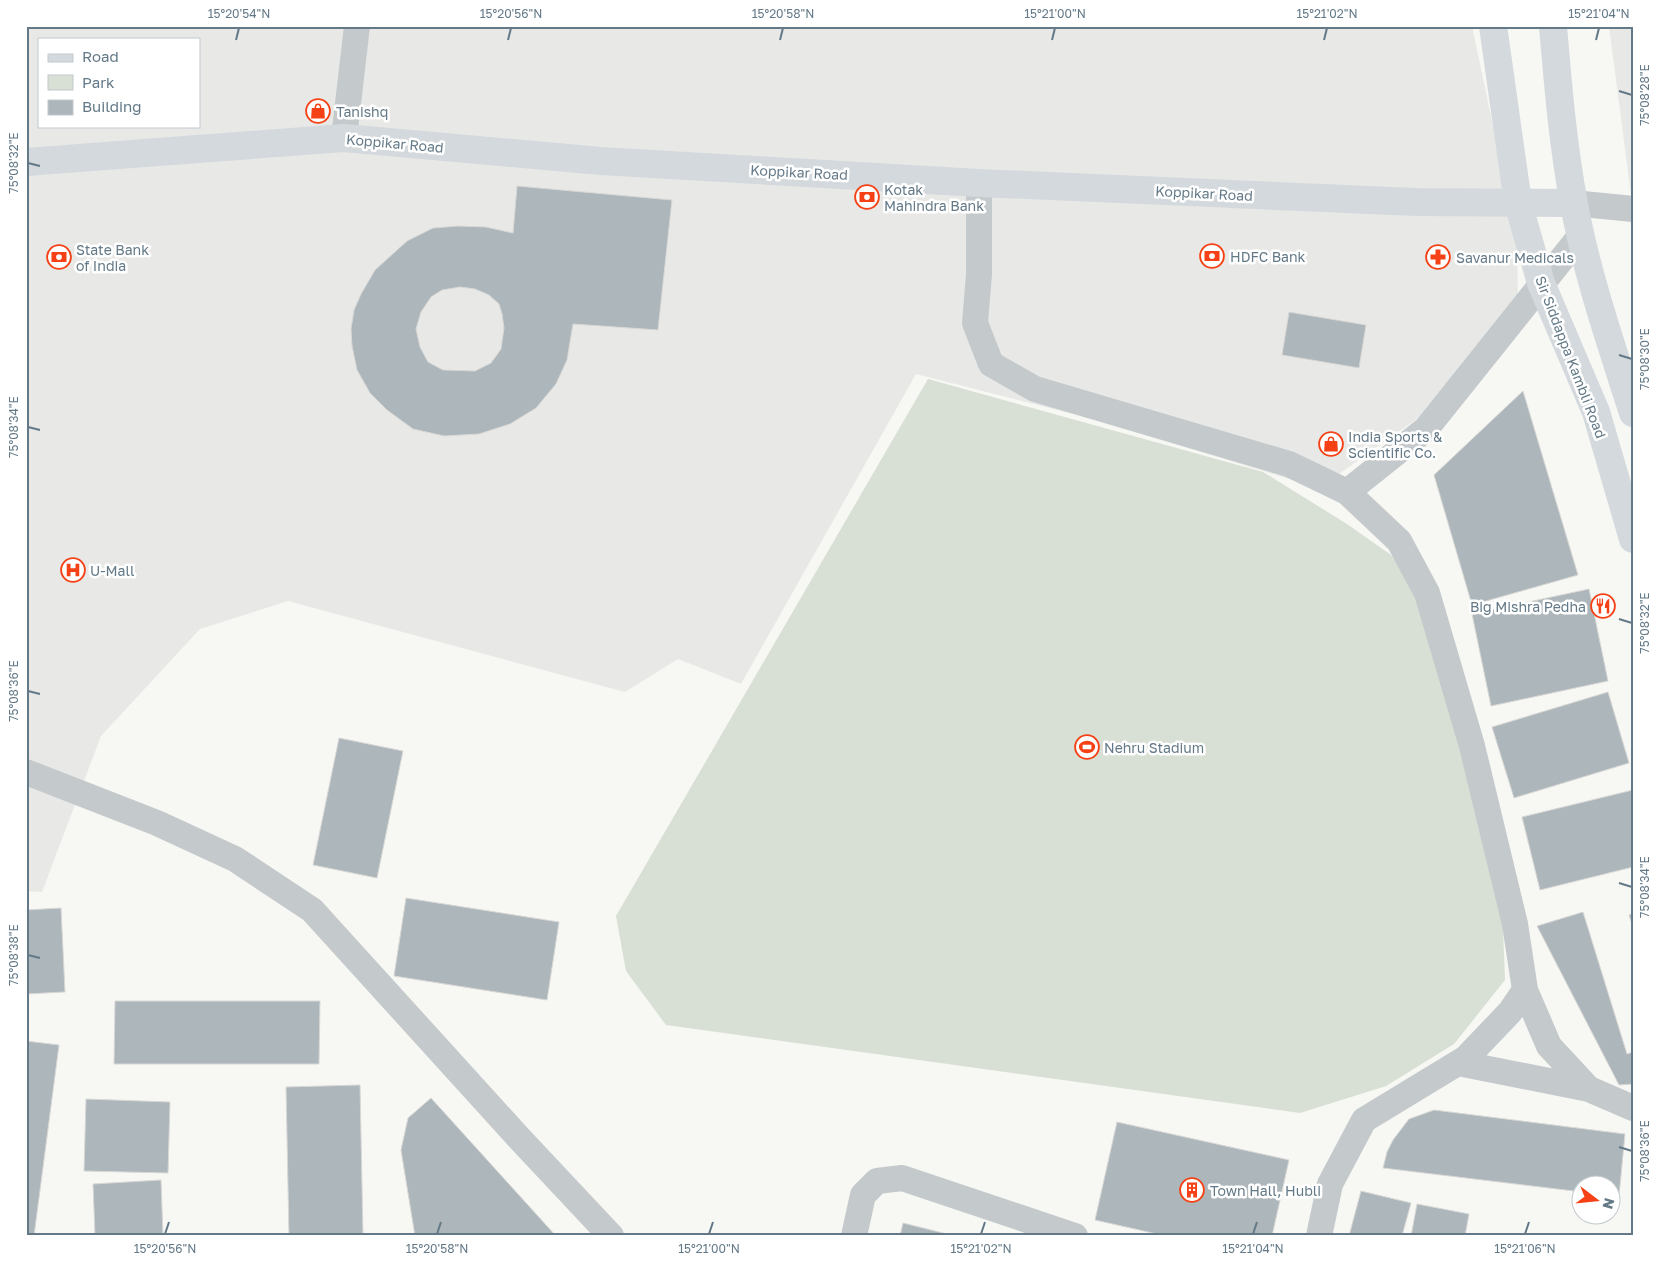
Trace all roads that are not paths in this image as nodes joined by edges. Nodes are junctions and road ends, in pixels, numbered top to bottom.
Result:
1 (357, 26) edge
2 (1493, 26) edge
3 (1553, 26) edge
4 (344, 138) junction
5 (26, 162) edge
6 (979, 183) junction
7 (1518, 203) junction
8 (1573, 203) junction
9 (1633, 209) edge
10 (1580, 235) junction
11 (1541, 283) junction
12 (1633, 413) edge
13 (1347, 492) junction
14 (1633, 539) edge
15 (26, 772) edge
16 (1525, 990) junction
17 (1458, 1063) junction
18 (1589, 1089) junction
19 (1633, 1108) edge
20 (611, 1236) edge
21 (854, 1236) edge
22 (1075, 1236) edge
23 (1319, 1236) edge

1 - 4 street
2 - 7 main road, Sir Siddappa Kambli Road
3 - 8 main road
4 - 5 main road, Koppikar Road
4 - 6 main road, Koppikar Road
6 - 7 main road, Koppikar Road
6 - 13 street
7 - 8 main road, Koppikar Road
7 - 11 main road, Sir Siddappa Kambli Road
8 - 9 street
8 - 10 main road
10 - 11 street
10 - 12 main road
11 - 13 street
11 - 14 main road, Sir Siddappa Kambli Road
13 - 16 street
15 - 20 street
16 - 17 street
16 - 18 street
17 - 18 street
17 - 23 street
18 - 19 street
21 - 22 street

